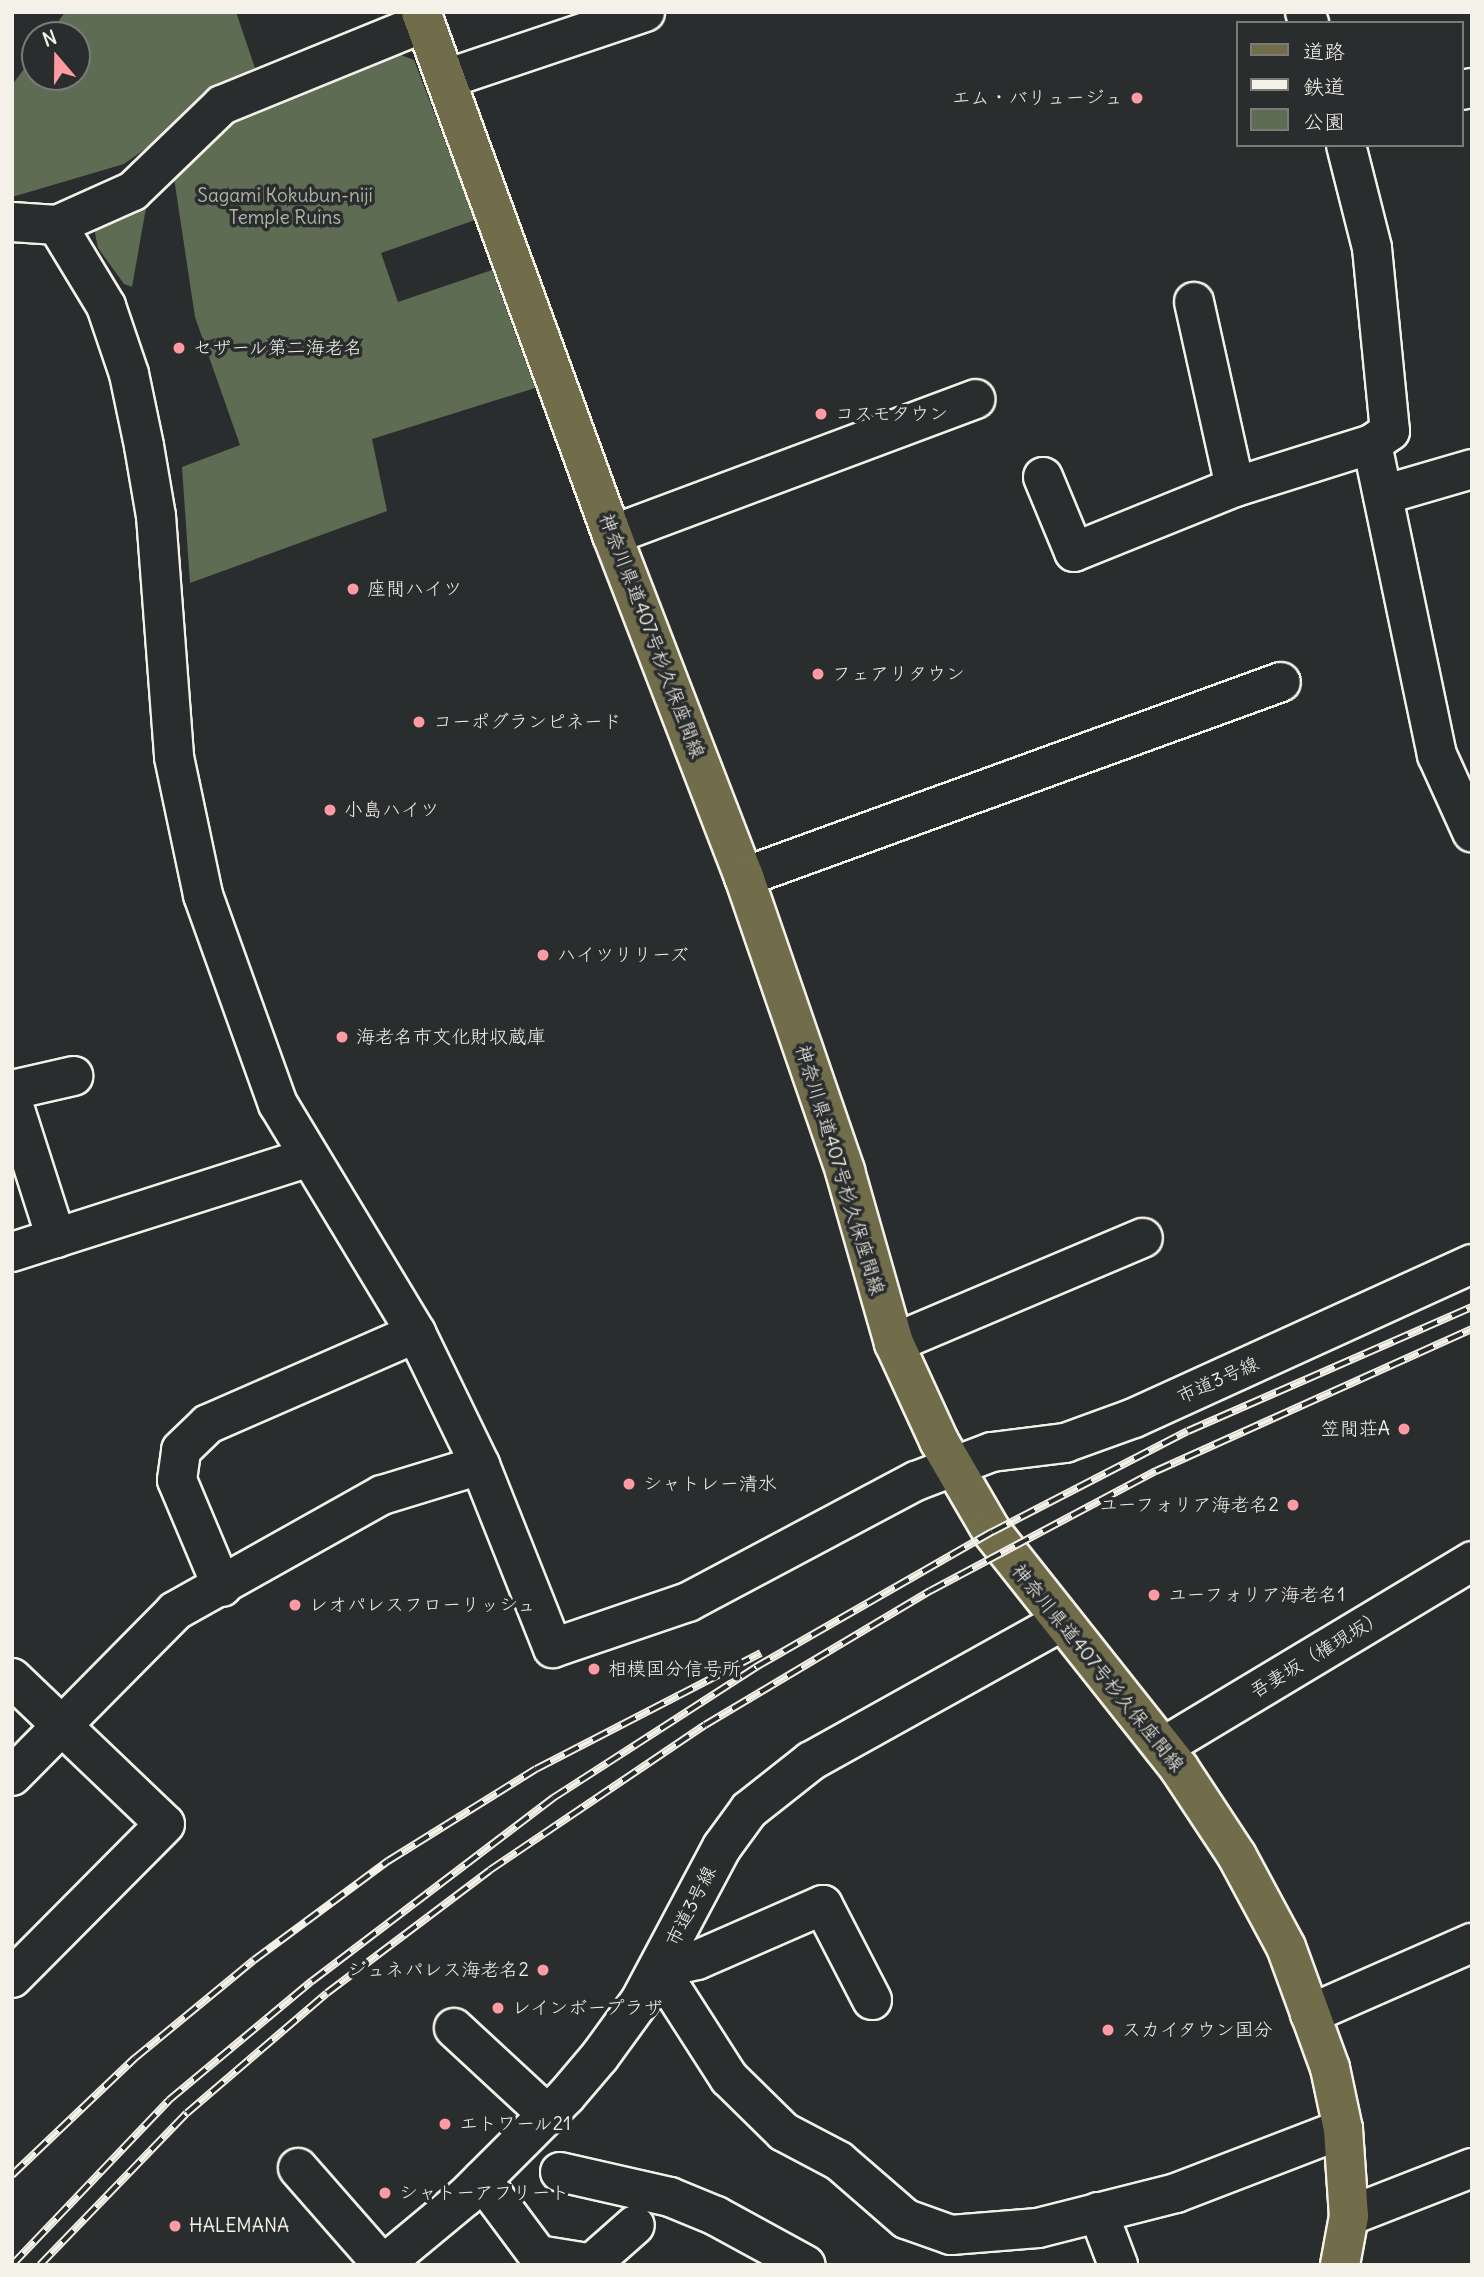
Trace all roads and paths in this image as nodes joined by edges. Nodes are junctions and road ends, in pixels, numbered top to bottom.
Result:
1 (645, 12) edge
2 (423, 17) edge
3 (446, 79) junction
4 (1347, 147) edge
5 (12, 222) edge
6 (57, 225) junction
7 (1194, 302) dead end
8 (975, 399) dead end
9 (1373, 444) junction
10 (1472, 469) edge
11 (1043, 477) dead end
12 (1235, 487) junction
13 (1383, 495) junction
14 (612, 536) junction
15 (1280, 682) dead end
16 (1472, 832) edge
17 (744, 877) junction
18 (73, 1076) dead end
19 (12, 1090) edge
20 (12, 1100) edge
21 (309, 1157) junction
22 (56, 1238) junction
23 (1143, 1238) dead end
24 (12, 1252) edge
25 (1472, 1264) edge
26 (416, 1333) junction
27 (894, 1343) junction
28 (480, 1465) junction
29 (957, 1469) junction
30 (1472, 1561) edge
31 (222, 1587) junction
32 (1061, 1622) junction
33 (12, 1678) edge
34 (61, 1726) junction
35 (1163, 1747) junction
36 (12, 1776) edge
37 (1472, 1943) edge
38 (659, 1969) junction
39 (12, 1979) edge
40 (872, 2000) dead end
41 (1310, 2014) junction
42 (454, 2028) dead end
43 (548, 2115) junction
44 (1343, 2129) junction
45 (298, 2168) dead end
46 (1472, 2168) edge
47 (560, 2172) dead end
48 (482, 2180) junction
49 (1098, 2212) junction
50 (1349, 2216) junction
51 (635, 2225) dead end
52 (596, 2264) edge
53 (383, 2265) edge
54 (806, 2265) edge
55 (1118, 2265) edge
56 (1340, 2265) edge

1 - 3 street
2 - 3 main road, 神奈川県道407号杉久保座間線
2 - 6 street
3 - 14 main road, 神奈川県道407号杉久保座間線
4 - 9 street
5 - 6 street
6 - 21 street
7 - 12 street
8 - 14 street
9 - 12 street
9 - 13 street
10 - 13 street
11 - 12 street
13 - 16 street
14 - 17 main road, 神奈川県道407号杉久保座間線
15 - 17 street
17 - 27 main road, 神奈川県道407号杉久保座間線
18 - 19 street
20 - 22 street
21 - 22 street
21 - 26 street
22 - 24 street
23 - 27 street
25 - 29 street, 市道3号線
26 - 28 street
26 - 31 street
27 - 29 main road, 神奈川県道407号杉久保座間線
28 - 29 street, 市道3号線
28 - 31 street
29 - 32 main road, 神奈川県道407号杉久保座間線
30 - 35 street, 吾妻坂（権現坂）
31 - 34 street
32 - 35 main road, 神奈川県道407号杉久保座間線
32 - 38 street, 市道3号線
33 - 34 street
34 - 36 street
34 - 39 street
35 - 41 main road, 神奈川県道407号杉久保座間線
37 - 41 street
38 - 40 street
38 - 43 street, 市道3号線
38 - 49 street
41 - 44 main road, 神奈川県道407号杉久保座間線
42 - 43 street
43 - 48 street, 市道3号線
44 - 49 street
44 - 50 main road, 神奈川県道407号杉久保座間線
45 - 53 street
46 - 50 street
47 - 54 street
48 - 52 street
48 - 53 street, 市道3号線
49 - 55 street
50 - 56 main road, 神奈川県道407号杉久保座間線
51 - 52 street

